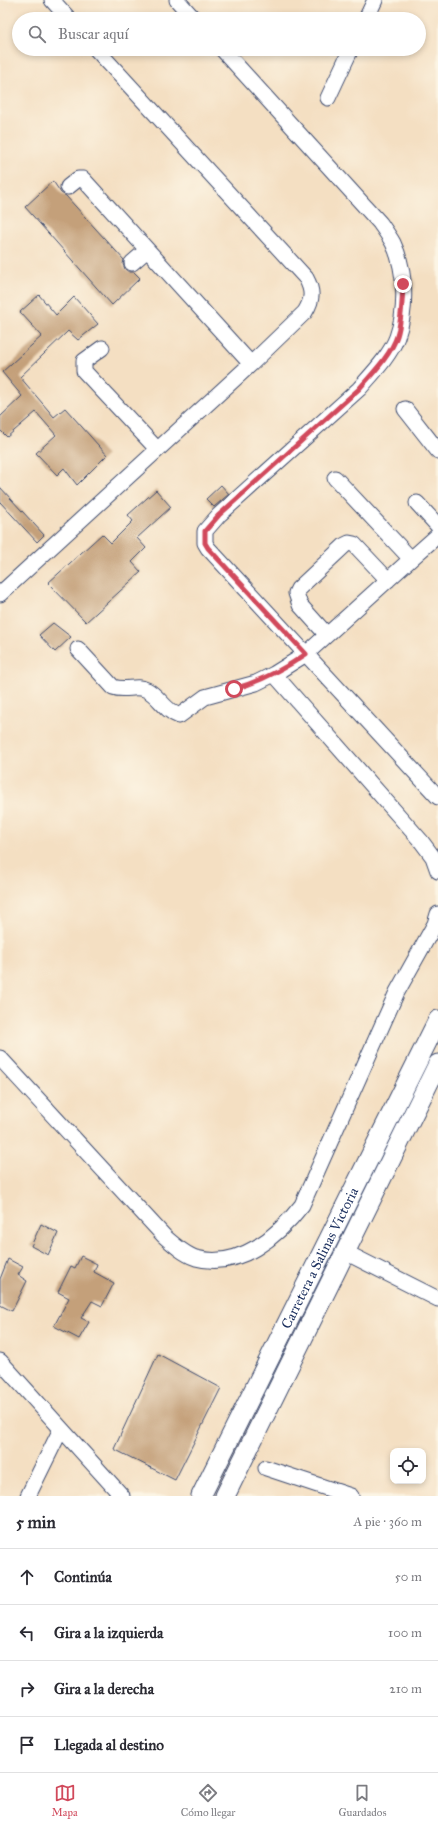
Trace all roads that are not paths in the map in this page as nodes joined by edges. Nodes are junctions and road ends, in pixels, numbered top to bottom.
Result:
1 (52, 0) edge
2 (177, 0) edge
3 (375, 0) edge
4 (63, 12) edge
5 (188, 12) edge
6 (369, 12) edge
7 (102, 56) edge
8 (228, 56) edge
9 (348, 56) edge
10 (328, 98) dead end
11 (68, 187) dead end
12 (147, 250) junction
13 (132, 263) dead end
14 (102, 348) dead end
15 (250, 364) junction
16 (405, 409) dead end
17 (157, 449) junction
18 (438, 451) edge
19 (335, 478) dead end
20 (417, 503) dead end
21 (438, 526) edge
22 (438, 535) edge
23 (411, 559) junction
24 (388, 580) junction
25 (0, 594) edge
26 (327, 635) junction
27 (78, 649) dead end
28 (306, 654) junction
29 (274, 674) junction
30 (438, 797) edge
31 (438, 871) edge
32 (438, 914) edge
33 (438, 1020) edge
34 (0, 1058) edge
35 (438, 1064) edge
36 (345, 1252) junction
37 (438, 1299) edge
38 (0, 1361) edge
39 (61, 1429) junction
40 (266, 1468) dead end
41 (28, 1496) edge
42 (122, 1496) edge
43 (202, 1496) edge
44 (225, 1496) edge
45 (351, 1496) edge

1 - 4 street
2 - 5 street
3 - 6 street
7 - 15 street
8 - 28 street
9 - 10 street
11 - 12 street
12 - 13 street
12 - 15 street
14 - 17 street
15 - 17 street
16 - 18 street
17 - 25 street
19 - 23 street
20 - 21 street
22 - 23 street
23 - 24 street
24 - 26 street
24 - 26 street
26 - 28 street
27 - 29 street
28 - 29 street
28 - 30 street
29 - 31 street
32 - 34 street
33 - 43 main road, Carretera a Salinas Victoria
35 - 36 main road, Carretera a Salinas Victoria
36 - 37 street
36 - 44 main road, Carretera a Salinas Victoria
38 - 39 street
39 - 41 street
39 - 42 street
40 - 45 street

